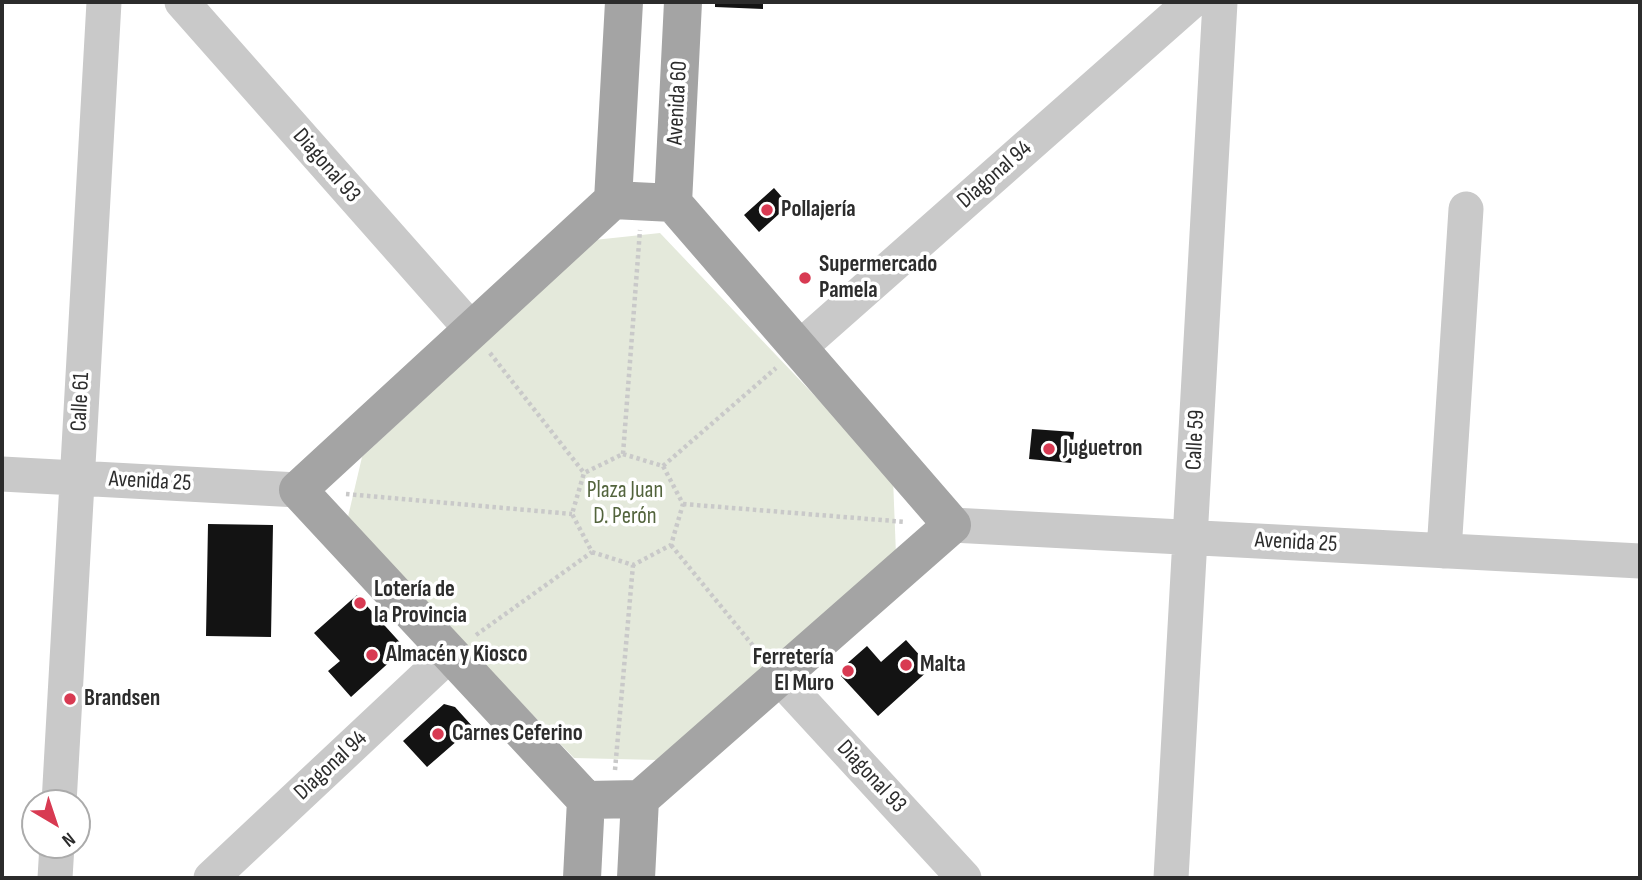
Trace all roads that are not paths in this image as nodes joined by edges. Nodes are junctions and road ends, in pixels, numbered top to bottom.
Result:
1 (104, 2) edge
2 (182, 2) edge
3 (624, 2) edge
4 (683, 2) edge
5 (1191, 2) edge
6 (1220, 2) edge
7 (643, 202) junction
8 (1466, 209) dead end
9 (471, 329) junction
10 (798, 349) junction
11 (2, 474) edge
12 (77, 478) junction
13 (298, 489) junction
14 (952, 526) junction
15 (1190, 538) junction
16 (1444, 551) junction
17 (1640, 561) edge
18 (451, 653) junction
19 (778, 676) junction
20 (60, 789) edge
21 (613, 800) junction
22 (56, 859) edge
23 (55, 878) edge
24 (211, 878) edge
25 (582, 878) edge
26 (635, 878) edge
27 (964, 878) edge
28 (1171, 878) edge

1 - 12 street, Calle 61
2 - 9 street, Diagonal 93
3 - 7 main road
4 - 7 main road, Avenida 60
5 - 10 street, Diagonal 94
6 - 15 street, Calle 59
7 - 9 main road
7 - 10 main road
8 - 16 street
9 - 13 main road
10 - 14 main road
11 - 12 street, Avenida 25
12 - 13 street, Avenida 25
12 - 20 street, Calle 61
13 - 18 main road
14 - 15 street, Avenida 25
14 - 19 main road
15 - 16 street, Avenida 25
15 - 28 street, Calle 59
16 - 17 street, Avenida 25
18 - 21 main road
18 - 24 street, Diagonal 94
19 - 21 main road
19 - 27 street, Diagonal 93
21 - 25 main road
21 - 26 main road
22 - 23 street

